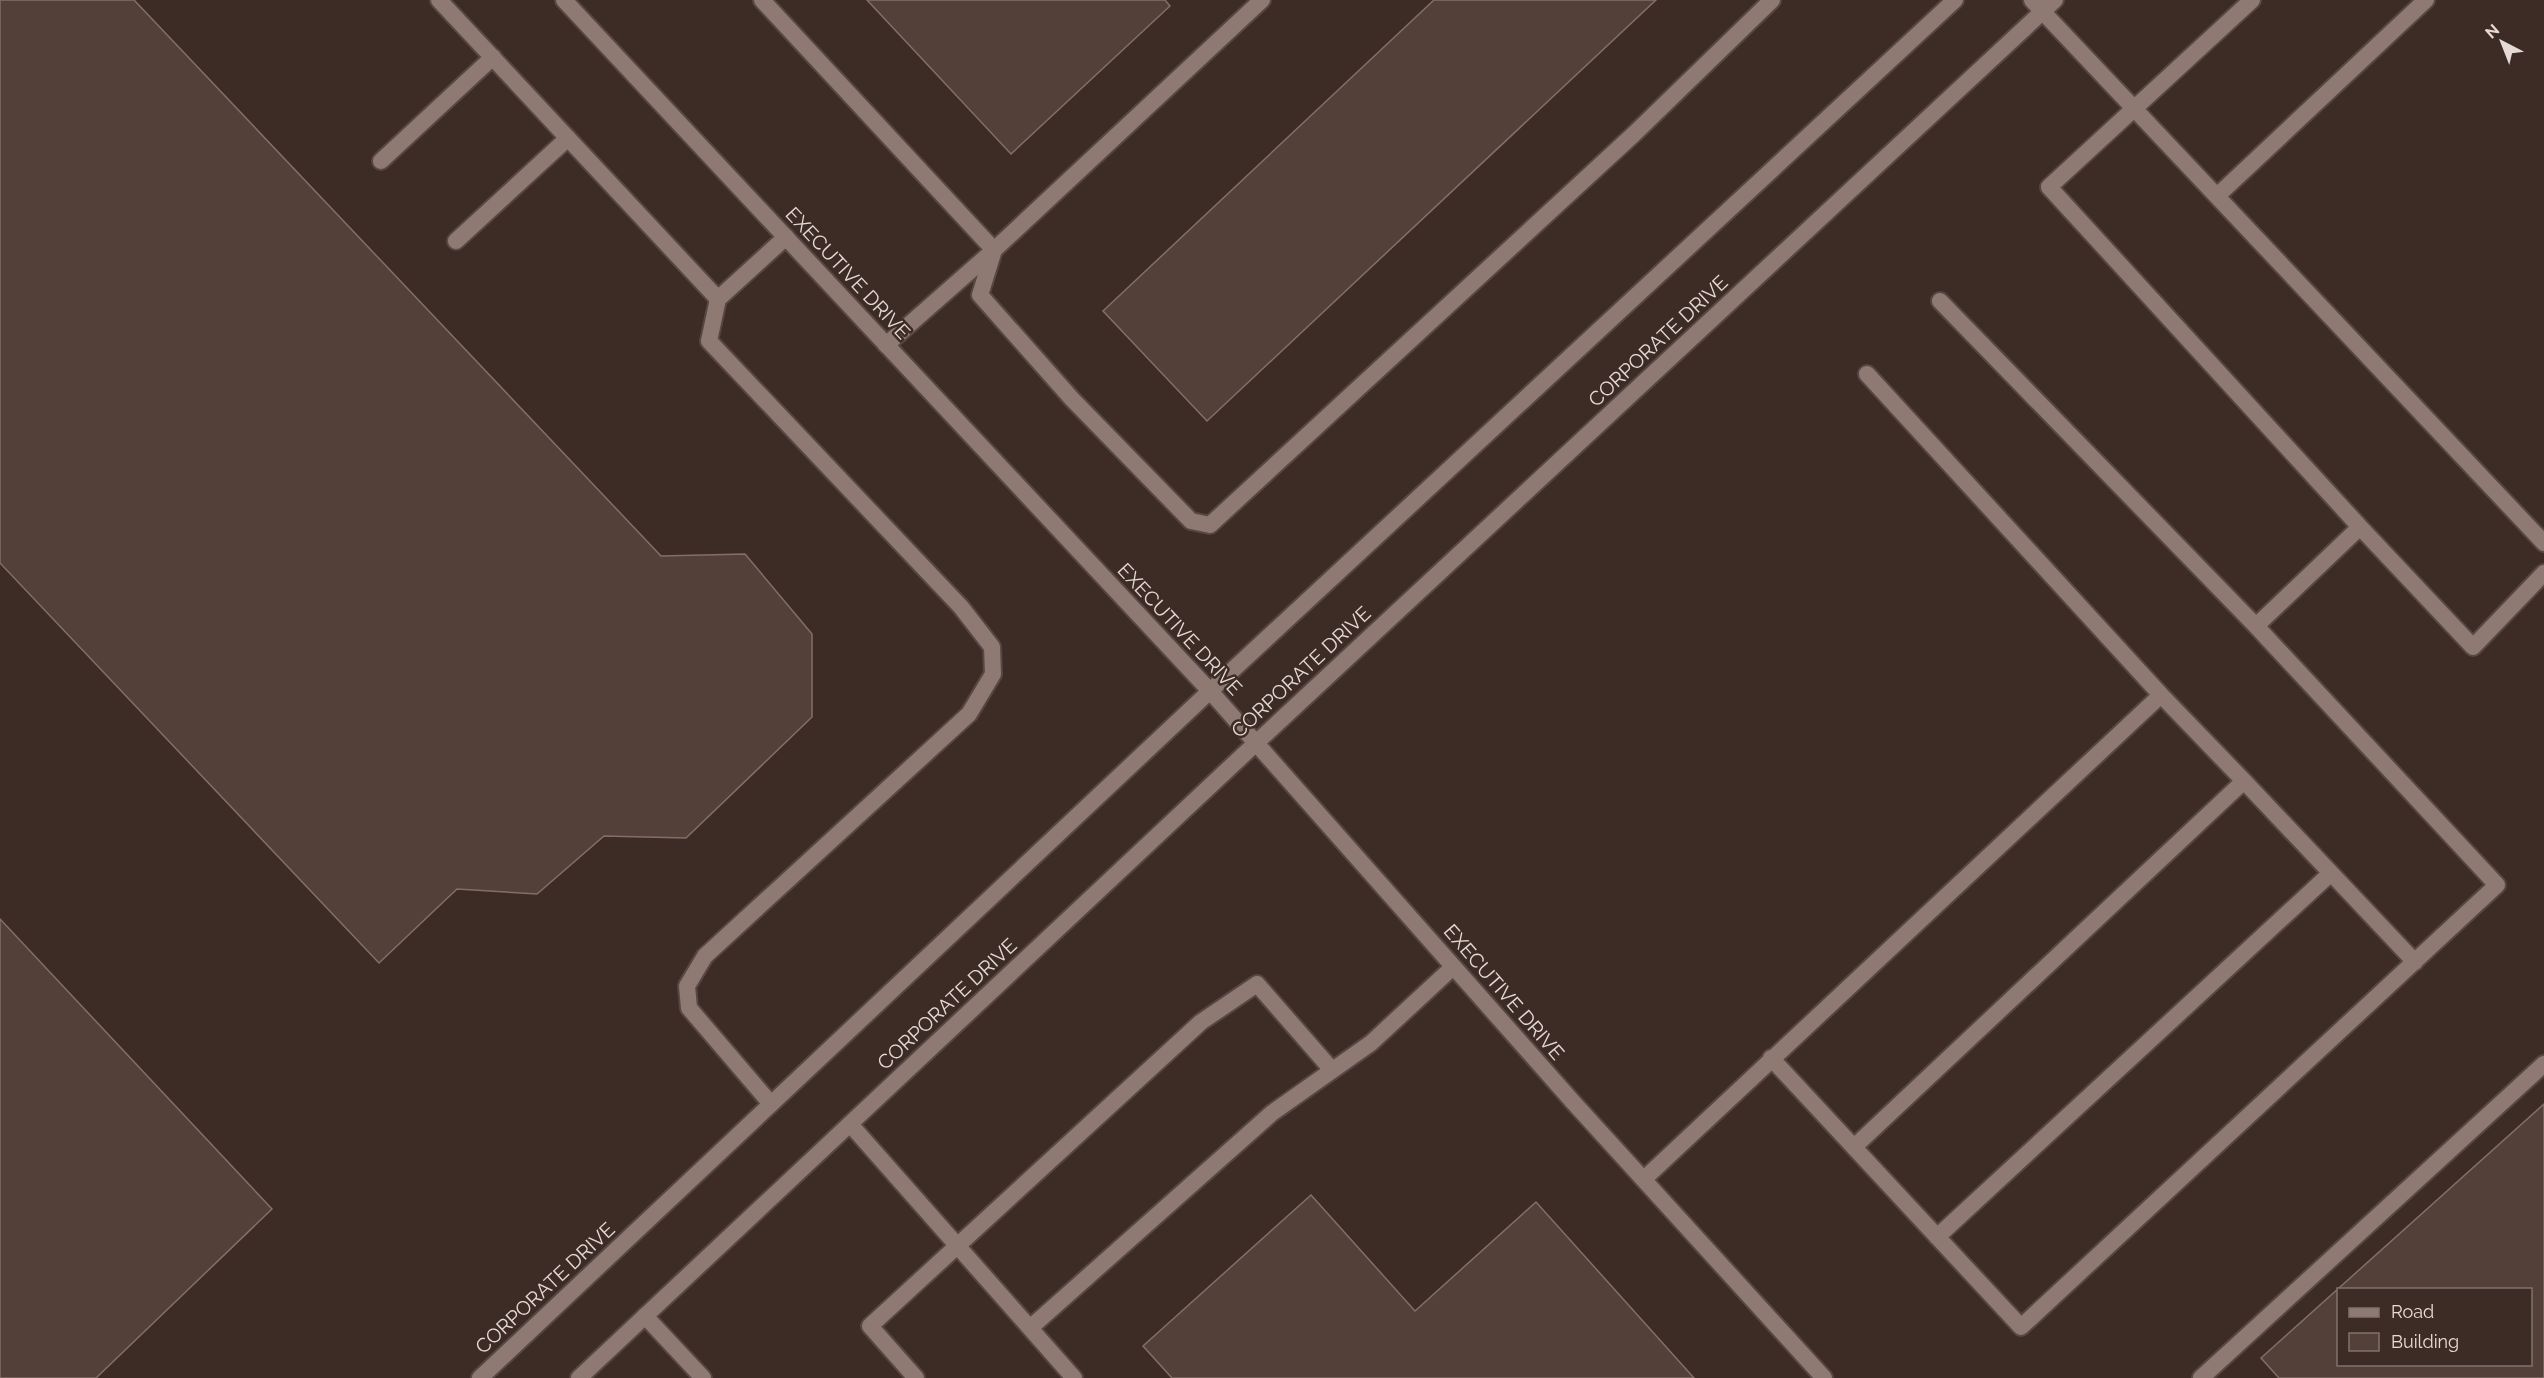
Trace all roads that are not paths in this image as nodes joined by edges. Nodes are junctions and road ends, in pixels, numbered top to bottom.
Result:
1 (439, 0) edge
2 (564, 0) edge
3 (762, 0) edge
4 (1262, 0) edge
5 (1772, 0) edge
6 (1955, 0) edge
7 (2055, 0) edge
8 (2252, 0) edge
9 (2426, 0) edge
10 (2037, 6) edge
11 (493, 57) junction
12 (2134, 109) junction
13 (568, 138) junction
14 (381, 160) dead end
15 (2217, 196) junction
16 (786, 237) junction
17 (456, 241) dead end
18 (994, 250) junction
19 (718, 299) junction
20 (1940, 302) dead end
21 (886, 345) junction
22 (1867, 374) dead end
23 (2360, 527) junction
24 (2544, 543) edge
25 (2544, 573) edge
26 (2256, 626) junction
27 (1210, 692) junction
28 (2161, 695) junction
29 (1256, 743) junction
30 (2244, 781) junction
31 (2331, 873) junction
32 (2415, 962) junction
33 (1454, 967) junction
34 (1771, 1058) junction
35 (2544, 1064) edge
36 (1332, 1070) junction
37 (771, 1104) junction
38 (850, 1124) junction
39 (1854, 1147) junction
40 (1644, 1179) junction
41 (1937, 1237) junction
42 (957, 1245) junction
43 (645, 1316) junction
44 (1030, 1328) junction
45 (480, 1378) edge
46 (579, 1378) edge
47 (703, 1378) edge
48 (916, 1378) edge
49 (1074, 1378) edge
50 (1824, 1378) edge
51 (2201, 1378) edge

1 - 11 street
2 - 16 street, EXECUTIVE DRIVE
3 - 18 street
4 - 18 street
5 - 18 street
6 - 27 street, CORPORATE DRIVE
7 - 10 street, CORPORATE DRIVE
8 - 12 street
9 - 15 street
10 - 12 street
10 - 29 street, CORPORATE DRIVE
11 - 13 street
11 - 14 street
12 - 15 street
12 - 23 street
13 - 17 street
13 - 19 street
15 - 24 street
16 - 19 street
16 - 21 street, EXECUTIVE DRIVE
18 - 21 street
19 - 37 street
20 - 26 street
21 - 27 street, EXECUTIVE DRIVE
22 - 28 street
23 - 25 street
23 - 26 street
26 - 32 street
27 - 29 street, EXECUTIVE DRIVE
27 - 37 street, CORPORATE DRIVE
28 - 30 street
28 - 34 street
29 - 33 street, EXECUTIVE DRIVE
29 - 38 street, CORPORATE DRIVE
30 - 31 street
30 - 39 street
31 - 32 street
31 - 41 street
32 - 41 street
33 - 36 street
33 - 40 street, EXECUTIVE DRIVE
34 - 39 street
34 - 40 street
35 - 51 street
36 - 42 street
36 - 44 street
37 - 45 street, CORPORATE DRIVE
38 - 42 street
38 - 43 street, CORPORATE DRIVE
39 - 41 street
40 - 50 street, EXECUTIVE DRIVE
42 - 44 street
42 - 48 street
43 - 46 street, CORPORATE DRIVE
43 - 47 street
44 - 49 street

